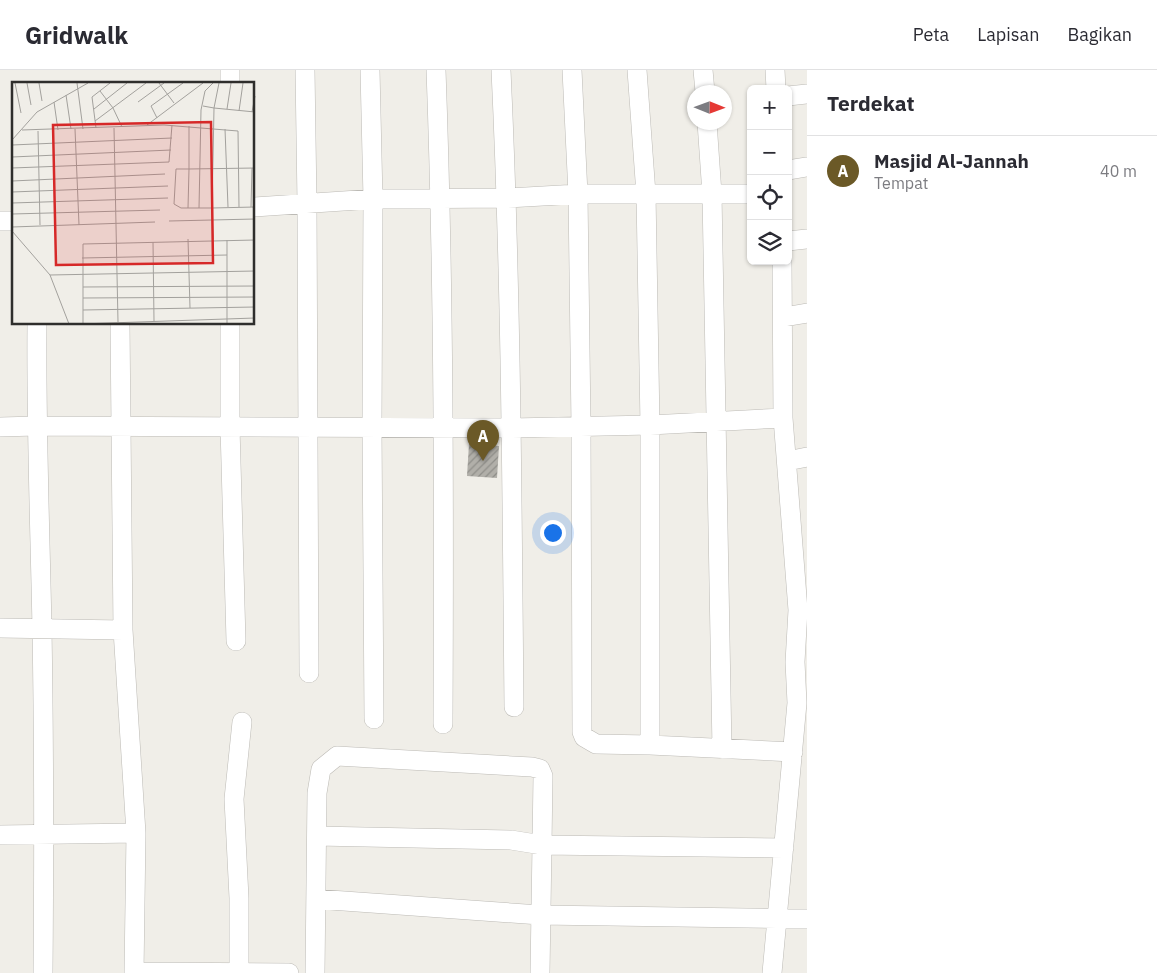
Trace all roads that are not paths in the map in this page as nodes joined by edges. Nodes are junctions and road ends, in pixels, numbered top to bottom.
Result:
1 (305, 70) edge
2 (370, 70) edge
3 (436, 70) edge
4 (501, 70) edge
5 (572, 70) edge
6 (637, 70) edge
7 (703, 70) edge
8 (775, 70) edge
9 (704, 85) edge
10 (776, 85) edge
11 (807, 94) edge
12 (792, 96) edge
13 (708, 130) edge
14 (807, 167) edge
15 (792, 169) edge
16 (578, 194) junction
17 (646, 194) junction
18 (712, 194) junction
19 (747, 194) edge
20 (507, 198) junction
21 (373, 199) junction
22 (441, 199) junction
23 (307, 203) junction
24 (255, 207) edge
25 (807, 239) edge
26 (792, 241) edge
27 (782, 265) edge
28 (807, 313) edge
29 (784, 317) junction
30 (37, 325) edge
31 (120, 325) edge
32 (230, 325) edge
33 (783, 418) junction
34 (715, 421) junction
35 (650, 425) junction
36 (36, 426) junction
37 (307, 426) junction
38 (581, 426) junction
39 (0, 427) edge
40 (121, 427) junction
41 (230, 427) junction
42 (372, 427) junction
43 (444, 427) junction
44 (512, 428) junction
45 (807, 457) edge
46 (787, 461) junction
47 (803, 617) edge
48 (0, 628) edge
49 (42, 628) junction
50 (122, 630) junction
51 (236, 641) dead end
52 (309, 673) dead end
53 (514, 707) dead end
54 (374, 719) dead end
55 (242, 722) dead end
56 (443, 724) dead end
57 (650, 744) junction
58 (722, 749) junction
59 (793, 752) junction
60 (136, 833) junction
61 (44, 835) junction
62 (0, 836) edge
63 (317, 836) junction
64 (542, 845) junction
65 (784, 848) junction
66 (316, 899) junction
67 (540, 915) junction
68 (777, 919) junction
69 (807, 919) edge
70 (134, 972) edge
71 (239, 972) edge
72 (43, 973) edge
73 (289, 973) edge
74 (316, 973) edge
75 (540, 973) edge
76 (772, 973) edge

1 - 23 street
2 - 21 street
3 - 22 street
4 - 20 street
5 - 16 street
6 - 17 street
7 - 9 street
8 - 10 street
11 - 12 street
13 - 18 street
14 - 15 street
16 - 17 street
16 - 20 street
16 - 38 street
17 - 18 street
17 - 35 street
18 - 19 street
18 - 34 street
20 - 22 street
20 - 44 street
21 - 22 street
21 - 23 street
21 - 42 street
22 - 43 street
23 - 24 street
23 - 37 street
25 - 26 street
27 - 29 street
28 - 29 street
29 - 33 street
30 - 36 street
31 - 40 street
32 - 41 street
33 - 34 street
33 - 46 street
34 - 35 street
34 - 58 street
35 - 38 street
35 - 57 street
36 - 39 street
36 - 40 street
36 - 49 street
37 - 41 street
37 - 42 street
37 - 52 street
38 - 44 street
38 - 57 street
40 - 41 street
40 - 50 street
41 - 51 street
42 - 43 street
42 - 54 street
43 - 44 street
43 - 56 street
44 - 53 street
45 - 46 street
46 - 47 street
47 - 59 street
48 - 49 street
49 - 50 street
49 - 61 street
50 - 60 street
55 - 71 street
57 - 58 street
58 - 59 street
59 - 65 street
60 - 61 street
60 - 70 street
61 - 62 street
61 - 72 street
63 - 64 street
63 - 64 street
63 - 66 street
64 - 65 street
64 - 67 street
65 - 68 street
66 - 67 street
66 - 74 street
67 - 68 street
67 - 75 street
68 - 69 street
68 - 76 street
70 - 71 street
71 - 73 street

